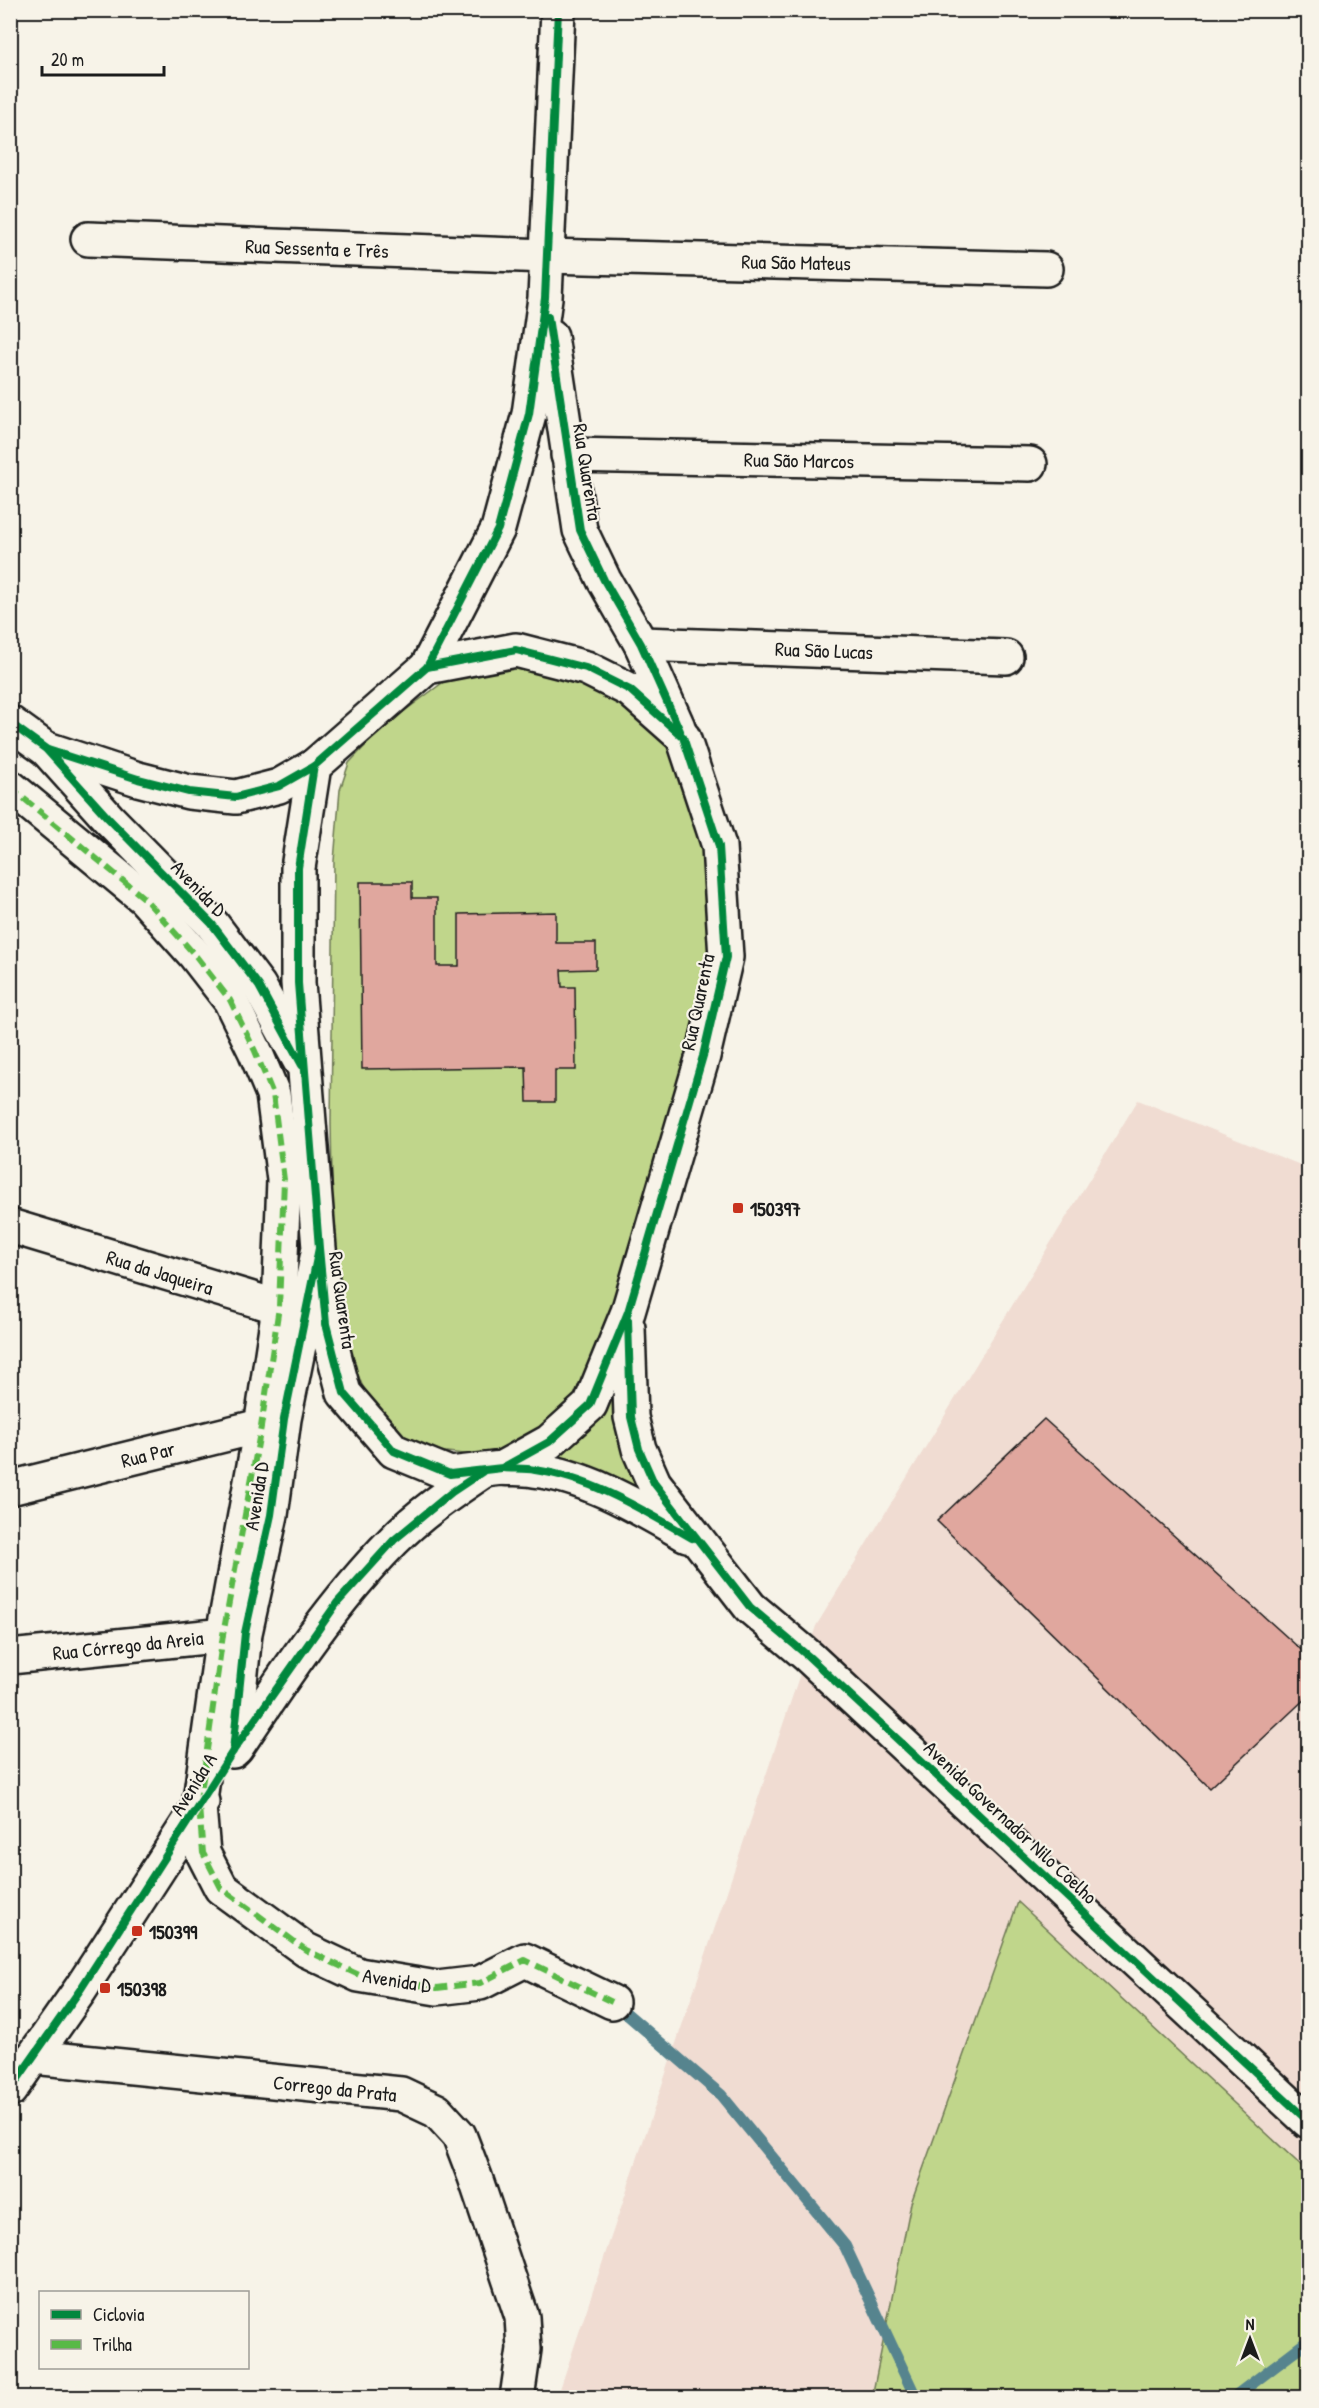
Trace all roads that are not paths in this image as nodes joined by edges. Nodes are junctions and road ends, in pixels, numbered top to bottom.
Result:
1 (558, 10) edge
2 (88, 239) dead end
3 (546, 256) junction
4 (1046, 269) dead end
5 (545, 297) junction
6 (568, 455) junction
7 (1030, 465) dead end
8 (641, 644) junction
9 (1006, 657) dead end
10 (427, 667) junction
11 (10, 723) edge
12 (683, 737) junction
13 (46, 749) junction
14 (314, 766) junction
15 (10, 787) edge
16 (304, 1069) junction
17 (10, 1226) edge
18 (319, 1248) junction
19 (310, 1295) junction
20 (279, 1308) junction
21 (628, 1312) junction
22 (273, 1423) junction
23 (492, 1469) junction
24 (10, 1488) edge
25 (697, 1541) junction
26 (234, 1634) junction
27 (10, 1657) edge
28 (233, 1751) junction
29 (199, 1807) junction
30 (612, 2002) dead end
31 (33, 2057) junction
32 (10, 2090) edge
33 (1308, 2121) edge
34 (517, 2397) edge

1 - 3 street, Rua Quarenta
2 - 3 street, Rua Sessenta e Três
3 - 4 street, Rua São Mateus
3 - 5 street, Rua Quarenta
5 - 6 street, Rua Quarenta
5 - 10 street, Rua Quarenta
6 - 7 street, Rua São Marcos
6 - 8 street, Rua Quarenta
8 - 9 street, Rua São Lucas
8 - 12 street, Rua Quarenta
10 - 12 street
10 - 14 street, Rua Quarenta
11 - 13 street, Avenida D
12 - 21 street, Rua Quarenta
13 - 14 street, Avenida D
13 - 16 street, Avenida D
14 - 16 street, Rua Quarenta
15 - 20 street, Avenida D
16 - 18 street, Rua Quarenta
17 - 20 street, Rua da Jaqueira
18 - 19 street, Avenida D
18 - 23 street, Rua Quarenta
19 - 20 street
19 - 22 street, Avenida D
20 - 22 street, Avenida D
21 - 23 street, Rua Quarenta
21 - 25 street, Avenida Governador Nilo Coelho
22 - 24 street, Rua Par
22 - 26 street, Avenida D
23 - 25 street
23 - 28 street, Avenida A
25 - 33 street, Avenida Governador Nilo Coelho
26 - 27 street, Rua Córrego da Areia
26 - 28 street, Avenida D
26 - 29 street, Avenida D
28 - 29 street, Avenida A
29 - 30 street, Avenida D
29 - 31 street, Avenida A
31 - 32 street, Avenida A
31 - 34 street, Corrego da Prata

